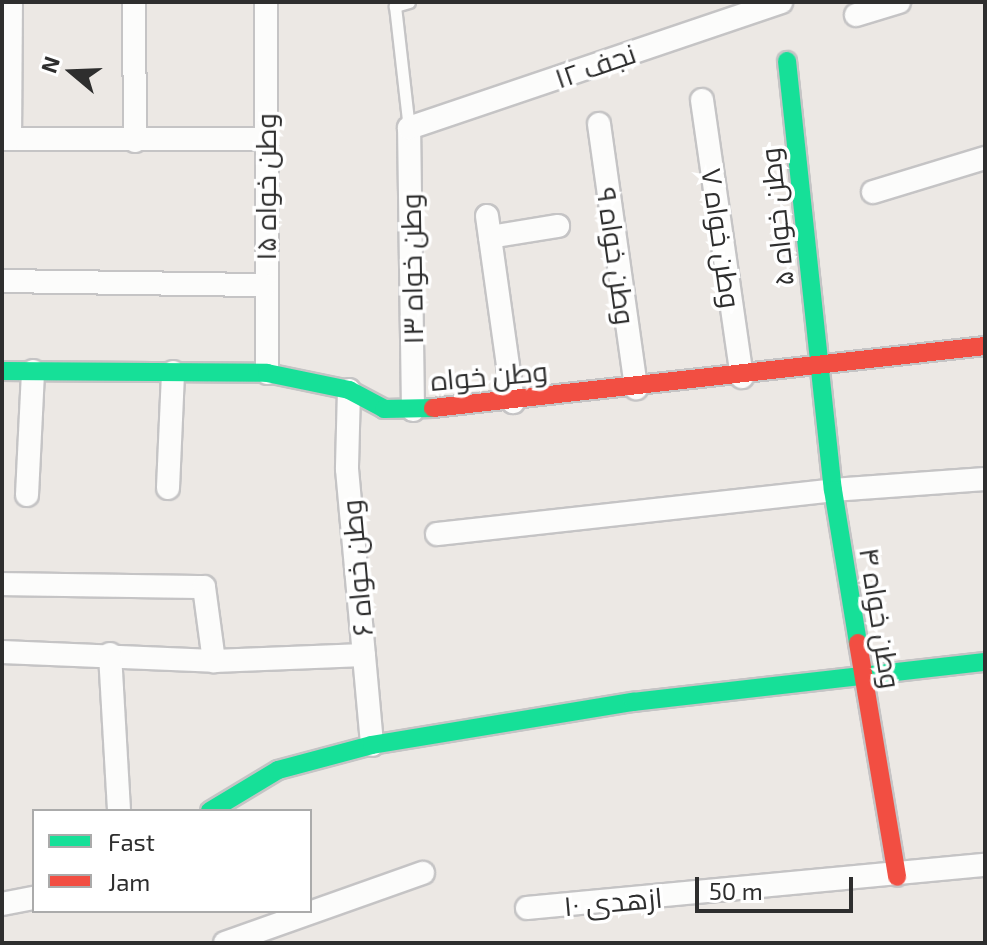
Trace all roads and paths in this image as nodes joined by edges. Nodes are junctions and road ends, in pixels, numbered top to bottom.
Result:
1 (11, 2) edge
2 (134, 2) edge
3 (266, 2) edge
4 (409, 2) edge
5 (781, 2) edge
6 (899, 2) edge
7 (856, 15) dead end
8 (787, 61) dead end
9 (702, 100) dead end
10 (599, 124) dead end
11 (409, 128) junction
12 (6, 139) edge
13 (264, 139) junction
14 (135, 141) junction
15 (985, 158) edge
16 (873, 192) dead end
17 (558, 226) dead end
18 (2, 281) edge
19 (265, 285) junction
20 (985, 346) edge
21 (821, 367) junction
22 (2, 371) edge
23 (33, 371) junction
24 (173, 372) junction
25 (267, 373) junction
26 (742, 377) junction
27 (636, 388) junction
28 (349, 390) junction
29 (513, 402) junction
30 (413, 410) junction
31 (985, 479) edge
32 (168, 488) dead end
33 (833, 490) junction
34 (27, 495) dead end
35 (437, 534) dead end
36 (2, 584) edge
37 (2, 652) edge
38 (110, 654) junction
39 (364, 655) junction
40 (214, 661) junction
41 (985, 662) edge
42 (861, 676) junction
43 (372, 745) junction
44 (119, 809) edge
45 (213, 809) edge
46 (985, 865) edge
47 (423, 873) dead end
48 (897, 877) junction
49 (32, 898) edge
50 (2, 904) edge
51 (527, 908) dead end
52 (312, 912) edge
53 (310, 913) edge
54 (225, 943) edge

1 - 12 street
2 - 14 street
3 - 13 street, وطن خواه ۱۵
4 - 11 lane
5 - 11 street, نجف ۱۲
6 - 7 street
8 - 21 street, وطن خواه ۵
9 - 26 street, وطن خواه ۷
10 - 27 street, وطن خواه ۹
11 - 30 street, وطن خواه ۱۳
12 - 14 street
13 - 14 street
13 - 19 street, وطن خواه ۱۵
15 - 16 street
17 - 29 street
18 - 19 street
19 - 25 street, وطن خواه ۱۵
20 - 21 street, وطن خواه
21 - 26 street, وطن خواه
21 - 33 street, وطن خواه ۴
22 - 23 street, وطن خواه
23 - 24 street, وطن خواه
23 - 34 street
24 - 25 street, وطن خواه
24 - 32 street
25 - 28 street, وطن خواه
26 - 27 street, وطن خواه
27 - 29 street, وطن خواه
28 - 30 street, وطن خواه
28 - 39 street, وطن خواه ۶
29 - 30 street, وطن خواه
31 - 33 street
33 - 35 street
33 - 42 street, وطن خواه ۴
36 - 40 street
37 - 38 street
38 - 40 street
38 - 44 street
39 - 40 street
39 - 43 street, وطن خواه ۶
41 - 42 street
42 - 43 street
42 - 48 street, وطن خواه ۴
43 - 45 street
46 - 48 street, ازهدی ۱۰
47 - 52 street
48 - 51 street, ازهدی ۱۰
49 - 50 street
53 - 54 street

